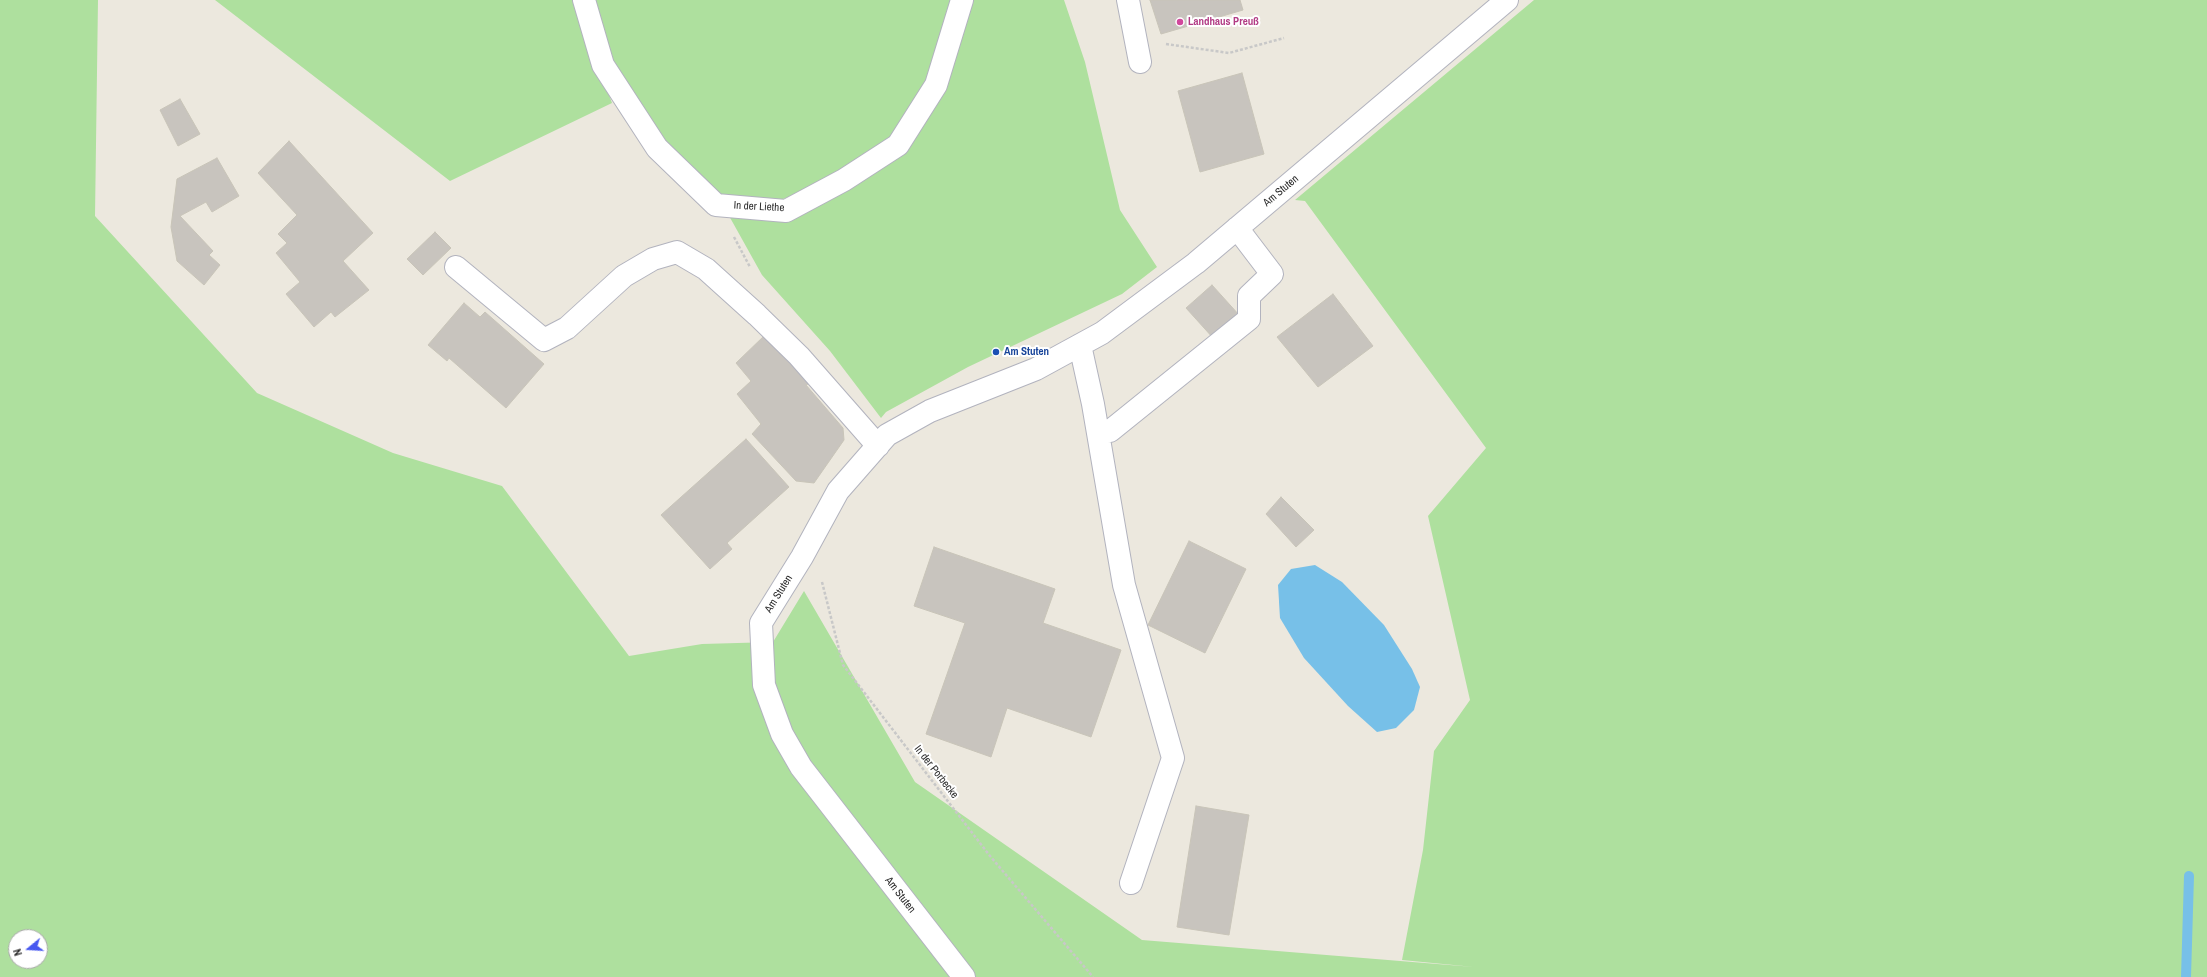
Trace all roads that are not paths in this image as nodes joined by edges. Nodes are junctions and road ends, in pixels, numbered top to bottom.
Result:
1 (584, 0) edge
2 (962, 0) edge
3 (1128, 0) edge
4 (1496, 5) edge
5 (1140, 62) dead end
6 (1237, 228) junction
7 (456, 267) dead end
8 (1080, 345) junction
9 (1098, 432) junction
10 (878, 446) junction
11 (1131, 884) dead end
12 (964, 977) edge

1 - 2 street, In der Liethe
3 - 5 street
4 - 6 street, Am Stuten
6 - 8 street, Am Stuten
6 - 9 street
7 - 10 street
8 - 9 street
8 - 10 street, Am Stuten
9 - 11 street
10 - 12 street, Am Stuten

